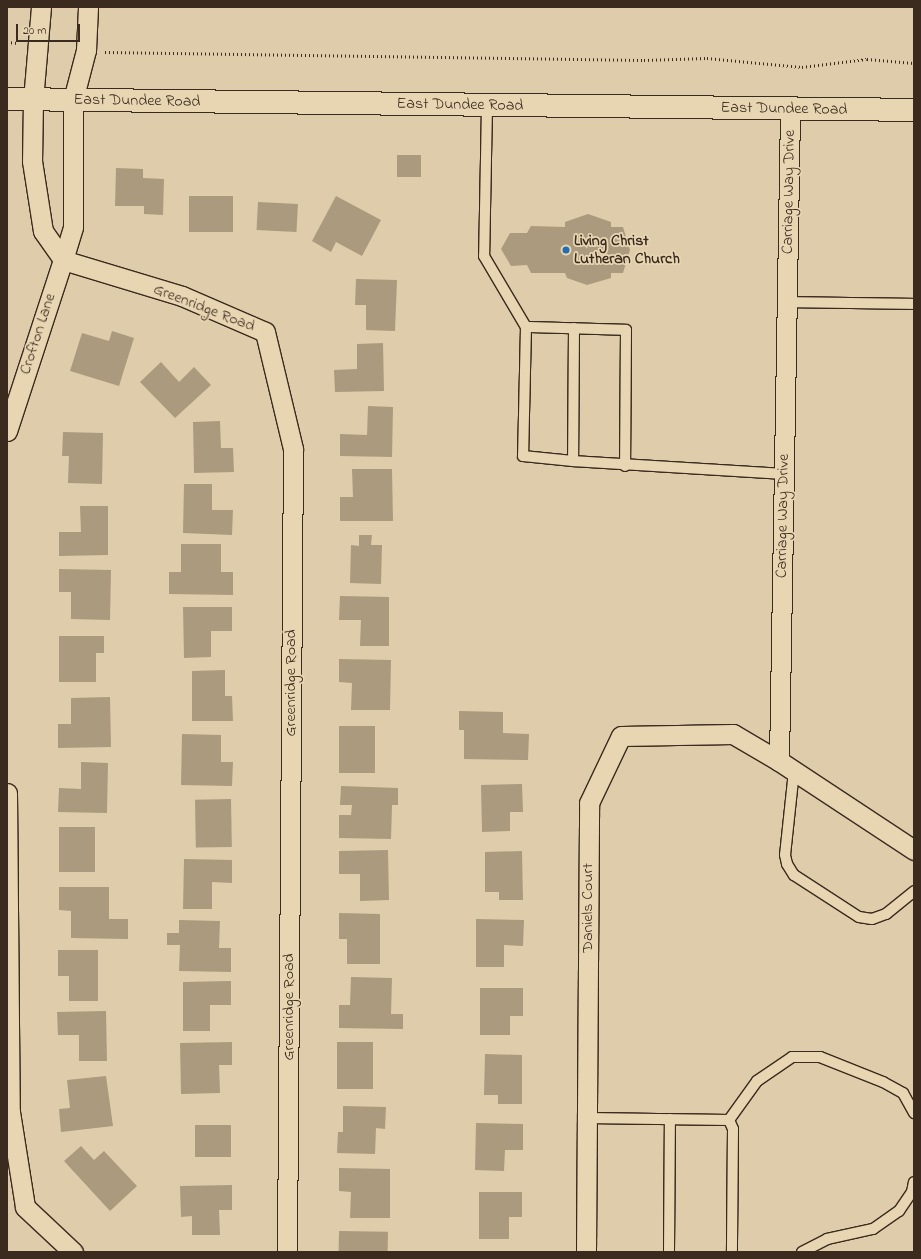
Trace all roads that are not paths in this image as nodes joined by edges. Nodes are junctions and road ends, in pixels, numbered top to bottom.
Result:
1 (41, 7) edge
2 (88, 7) edge
3 (7, 99) edge
4 (33, 100) junction
5 (73, 100) junction
6 (486, 106) junction
7 (790, 110) junction
8 (914, 110) edge
9 (63, 260) junction
10 (787, 302) junction
11 (914, 304) edge
12 (526, 327) junction
13 (574, 328) junction
14 (7, 431) edge
15 (573, 461) junction
16 (625, 466) junction
17 (784, 474) junction
18 (786, 766) junction
19 (7, 793) edge
20 (914, 850) edge
21 (914, 891) edge
22 (913, 1108) edge
23 (587, 1118) junction
24 (670, 1119) junction
25 (729, 1120) junction
26 (914, 1182) edge
27 (73, 1252) edge
28 (287, 1252) edge
29 (586, 1252) edge
30 (669, 1252) edge
31 (732, 1252) edge
32 (802, 1252) edge

1 - 4 street
2 - 5 street, Crofton Lane
3 - 4 main road, East Dundee Road
4 - 5 main road, East Dundee Road
4 - 9 street
5 - 6 main road, East Dundee Road
5 - 9 street, Crofton Lane
6 - 7 main road, East Dundee Road
6 - 12 lane
7 - 8 main road, East Dundee Road
7 - 10 street, Carriage Way Drive
9 - 14 street, Crofton Lane
9 - 28 street, Greenridge Road
10 - 11 lane
10 - 17 street, Carriage Way Drive
12 - 13 lane
12 - 15 lane
13 - 15 lane
13 - 16 lane
15 - 16 lane
16 - 17 lane
17 - 18 street, Carriage Way Drive
18 - 20 street
18 - 21 lane
18 - 23 street, Daniels Court
19 - 27 street
22 - 25 lane
23 - 24 lane
23 - 29 street, Daniels Court
24 - 25 lane
24 - 30 lane
25 - 31 lane
26 - 32 lane

